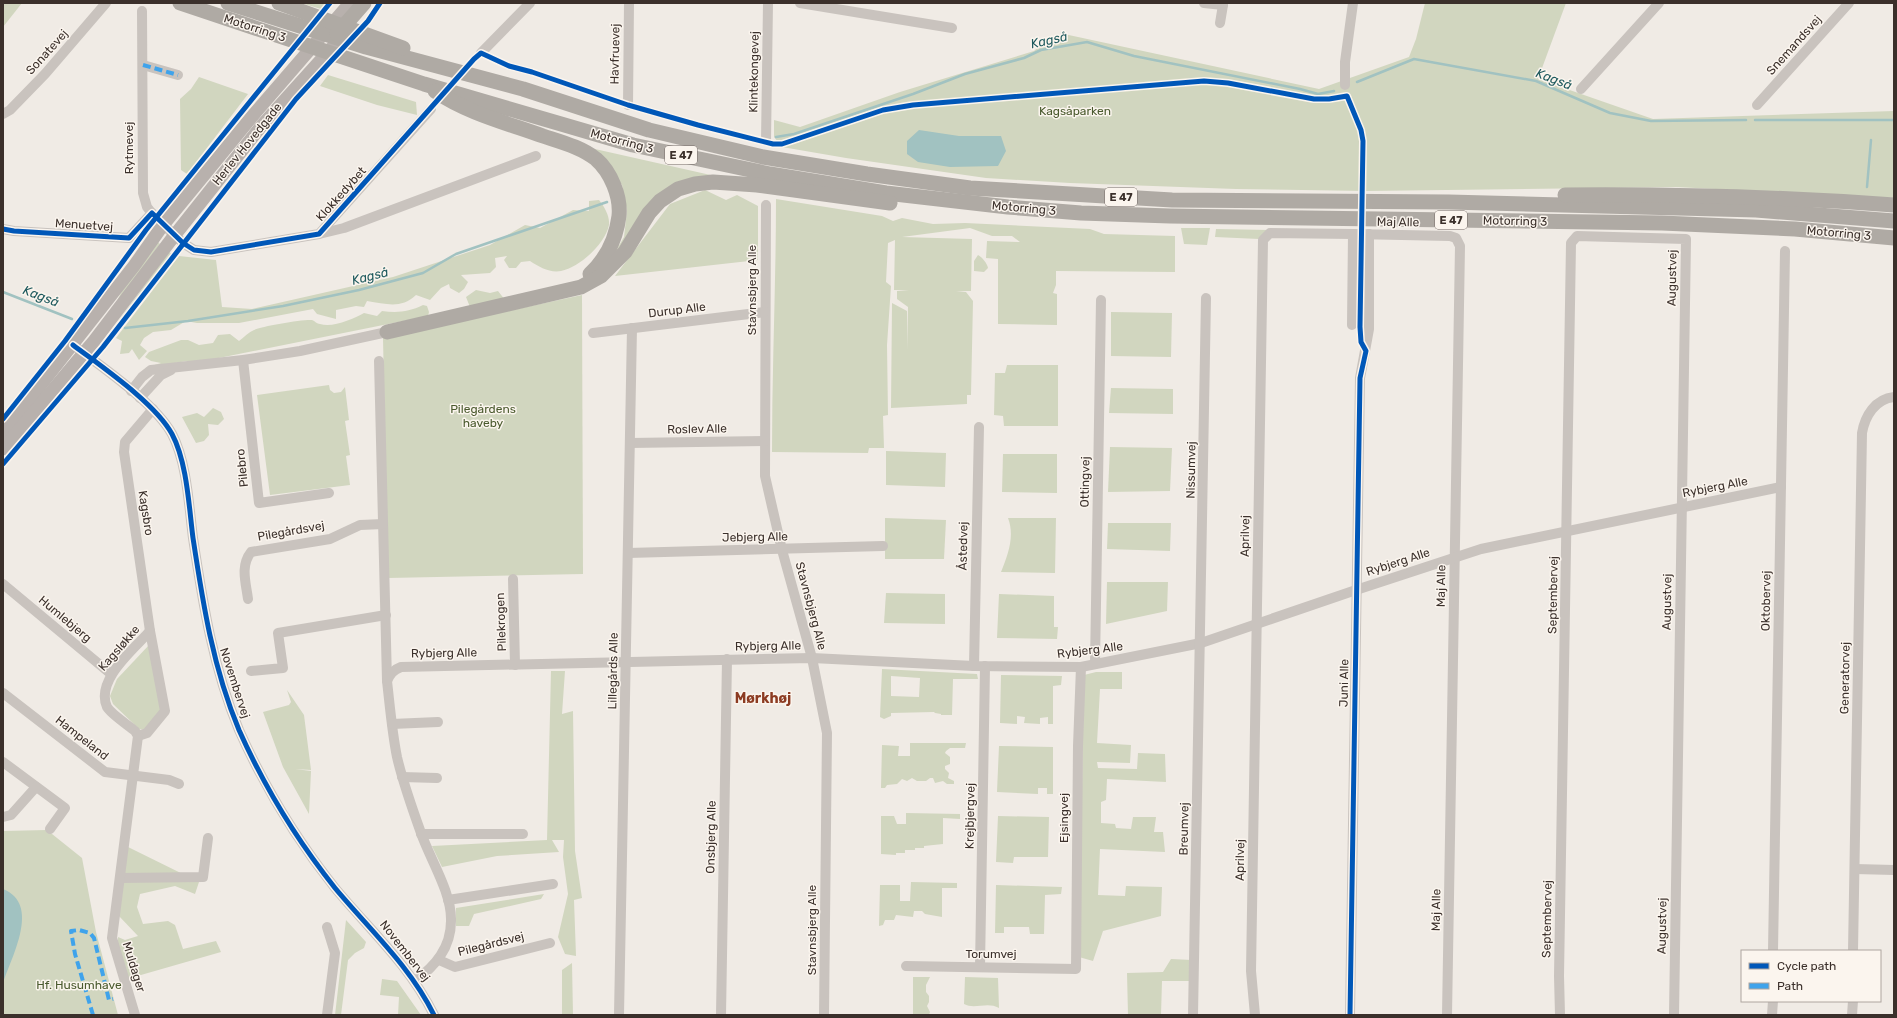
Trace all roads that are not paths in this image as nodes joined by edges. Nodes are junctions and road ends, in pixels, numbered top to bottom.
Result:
1 (106, 3) edge
2 (180, 3) edge
3 (228, 3) edge
4 (350, 3) edge
5 (364, 3) edge
6 (372, 3) edge
7 (530, 3) edge
8 (629, 3) edge
9 (768, 3) edge
10 (800, 3) edge
11 (1204, 3) edge
12 (1353, 3) edge
13 (1659, 3) edge
14 (1849, 3) edge
15 (1223, 4) edge
16 (282, 5) edge
17 (142, 11) dead end
18 (1220, 23) dead end
19 (952, 28) dead end
20 (371, 43) junction
21 (335, 44) junction
22 (481, 53) dead end
23 (143, 65) junction
24 (178, 75) dead end
25 (424, 84) junction
26 (1345, 85) dead end
27 (1581, 89) dead end
28 (628, 105) dead end
29 (1758, 105) dead end
30 (431, 109) dead end
31 (3, 114) edge
32 (766, 141) dead end
33 (536, 156) dead end
34 (1449, 202) junction
35 (766, 204) dead end
36 (1892, 205) edge
37 (1008, 207) junction
38 (152, 213) junction
39 (1894, 221) edge
40 (163, 225) junction
41 (3, 228) edge
42 (319, 234) junction
43 (1353, 234) junction
44 (1369, 234) junction
45 (174, 236) junction
46 (1636, 238) joint
47 (1894, 238) edge
48 (1785, 251) dead end
49 (566, 290) junction
50 (1206, 298) dead end
51 (1101, 300) dead end
52 (765, 312) junction
53 (1352, 325) dead end
54 (632, 328) junction
55 (387, 332) joint
56 (593, 333) dead end
57 (73, 345) junction
58 (84, 354) junction
59 (243, 360) junction
60 (379, 361) dead end
61 (178, 368) junction
62 (131, 391) junction
63 (1894, 397) edge
64 (140, 398) junction
65 (152, 409) junction
66 (979, 427) dead end
67 (3, 433) edge
68 (765, 441) junction
69 (630, 443) junction
70 (3, 449) edge
71 (1781, 487) junction
72 (329, 493) dead end
73 (1681, 507) junction
74 (383, 524) junction
75 (1567, 530) junction
76 (883, 546) dead end
77 (782, 550) junction
78 (628, 553) junction
79 (1454, 557) junction
80 (512, 579) dead end
81 (4, 588) edge
82 (1356, 590) junction
83 (248, 599) dead end
84 (386, 615) junction
85 (1257, 623) junction
86 (150, 631) junction
87 (1201, 643) junction
88 (812, 658) junction
89 (727, 659) junction
90 (626, 662) junction
91 (1095, 664) junction
92 (515, 665) junction
93 (974, 666) junction
94 (985, 666) junction
95 (1081, 667) junction
96 (251, 671) dead end
97 (111, 674) junction
98 (387, 682) junction
99 (3, 693) edge
100 (438, 722) dead end
101 (392, 724) junction
102 (138, 736) junction
103 (3, 762) edge
104 (134, 776) junction
105 (402, 777) junction
106 (437, 778) dead end
107 (179, 784) dead end
108 (36, 787) junction
109 (3, 817) edge
110 (50, 829) dead end
111 (421, 834) junction
112 (523, 834) dead end
113 (208, 838) dead end
114 (1855, 869) junction
115 (1894, 870) edge
116 (120, 878) junction
117 (553, 884) dead end
118 (448, 900) junction
119 (327, 927) dead end
120 (550, 943) dead end
121 (1773, 950) edge
122 (1853, 950) edge
123 (439, 960) junction
124 (906, 966) dead end
125 (980, 967) junction
126 (1076, 969) joint
127 (415, 981) junction
128 (1773, 1002) edge
129 (1853, 1002) edge
130 (135, 1015) edge
131 (327, 1015) edge
132 (434, 1015) edge
133 (619, 1015) edge
134 (721, 1015) edge
135 (824, 1015) edge
136 (1192, 1015) edge
137 (1255, 1015) edge
138 (1350, 1015) edge
139 (1447, 1015) edge
140 (1560, 1015) edge
141 (1674, 1015) edge
142 (1772, 1015) edge
143 (1852, 1015) edge

1 - 31 street, Sonatevej
2 - 25 highway, Motorring 3 / E 47
3 - 20 highway, Motorring 3
4 - 40 main road, Herlev Hovedgade
5 - 21 highway
6 - 21 main road, Herlev Hovedgade
7 - 22 street
8 - 28 street, Havfruevej
9 - 32 street, Klintekongevej
10 - 19 street
11 - 15 street
12 - 26 street
13 - 27 street
14 - 29 street, Snemandsvej
15 - 18 street
16 - 20 highway
17 - 23 street, Rytmevej
20 - 34 highway, Motorring 3 / E 47
21 - 45 main road, Herlev Hovedgade
23 - 24 street
23 - 38 street, Rytmevej
25 - 37 highway, Motorring 3 / E 47
25 - 49 highway
30 - 42 street, Klokkedybet
33 - 42 street, Klokkedybet
34 - 36 highway
34 - 39 highway, Motorring 3 / E 47
35 - 52 street, Stavnsbjerg Alle
37 - 47 highway, Motorring 3 / E 47
37 - 49 highway
38 - 40 street, Rytmevej
38 - 41 street, Menuetvej
40 - 45 street
40 - 57 main road, Herlev Hovedgade
42 - 45 street, Klokkedybet
43 - 44 street, Maj Alle
43 - 53 street
43 - 85 street, Aprilvej
44 - 79 street, Maj Alle
44 - 82 street, Juni Alle
45 - 58 main road, Herlev Hovedgade
46 - 73 street, Augustvej
46 - 75 street, Septembervej
48 - 71 street, Oktobervej
49 - 55 highway
50 - 87 street, Nissumvej
51 - 91 street, Ottingvej
52 - 54 street, Durup Alle
52 - 68 street, Stavnsbjerg Alle
54 - 56 street, Durup Alle
54 - 69 street, Lillegårds Alle
55 - 59 street
57 - 58 street, Novembervej
57 - 67 main road, Herlev Hovedgade
58 - 62 street, Novembervej
58 - 70 main road, Herlev Hovedgade
59 - 61 street
59 - 72 street, Pilebro
60 - 74 street, Pilegårdsvej
61 - 62 street
61 - 64 street
62 - 64 street, Novembervej
63 - 114 street, Generatorvej
64 - 65 street, Novembervej
65 - 86 street, Kagsbro
65 - 127 street, Novembervej
66 - 93 street, Åstedvej
68 - 69 street, Roslev Alle
68 - 77 street, Stavnsbjerg Alle
69 - 78 street, Lillegårds Alle
71 - 73 street, Rybjerg Alle
71 - 121 street, Oktobervej
73 - 75 street, Rybjerg Alle
73 - 141 street, Augustvej
74 - 83 street, Pilegårdsvej
74 - 84 street, Pilegårdsvej
75 - 79 street, Rybjerg Alle
75 - 140 street, Septembervej
76 - 77 street, Jebjerg Alle
77 - 78 street, Jebjerg Alle
77 - 88 street, Stavnsbjerg Alle
78 - 90 street, Lillegårds Alle
79 - 82 street, Rybjerg Alle
79 - 139 street, Maj Alle
80 - 92 street, Pilekrogen
81 - 97 street, Humlebjerg
82 - 85 street, Rybjerg Alle
82 - 138 street, Juni Alle
84 - 96 street
84 - 98 street, Pilegårdsvej
85 - 87 street, Rybjerg Alle
85 - 137 street, Aprilvej
86 - 97 street, Kagsløkke
86 - 102 street, Kagsløkke
87 - 91 street, Rybjerg Alle
87 - 136 street, Breumvej
88 - 89 street, Rybjerg Alle
88 - 93 street, Rybjerg Alle
88 - 135 street, Stavnsbjerg Alle
89 - 90 street, Rybjerg Alle
89 - 134 street, Onsbjerg Alle
90 - 92 street, Rybjerg Alle
90 - 133 street, Lillegårds Alle
91 - 95 street, Rybjerg Alle
92 - 98 street, Rybjerg Alle
93 - 94 street, Rybjerg Alle
94 - 95 street, Rybjerg Alle
94 - 125 street, Krejbjergvej
95 - 126 street, Ejsingvej
97 - 102 street, Kagsløkke
98 - 101 street, Pilegårdsvej
99 - 104 street, Hampeland
100 - 101 street
101 - 105 street, Pilegårdsvej
102 - 104 street
103 - 108 street
104 - 107 street, Hampeland
104 - 116 street, Muldager
105 - 106 street
105 - 111 street, Pilegårdsvej
108 - 109 street
108 - 110 street
111 - 112 street
111 - 118 street, Pilegårdsvej
113 - 116 street
114 - 115 street
114 - 122 street, Generatorvej
116 - 130 street, Muldager
117 - 118 street
118 - 123 street, Pilegårdsvej
119 - 131 street
120 - 123 street, Pilegårdsvej
123 - 127 street, Pilegårdsvej
124 - 125 street, Torumvej
125 - 126 street, Torumvej
127 - 132 street, Novembervej
128 - 142 street
129 - 143 street

